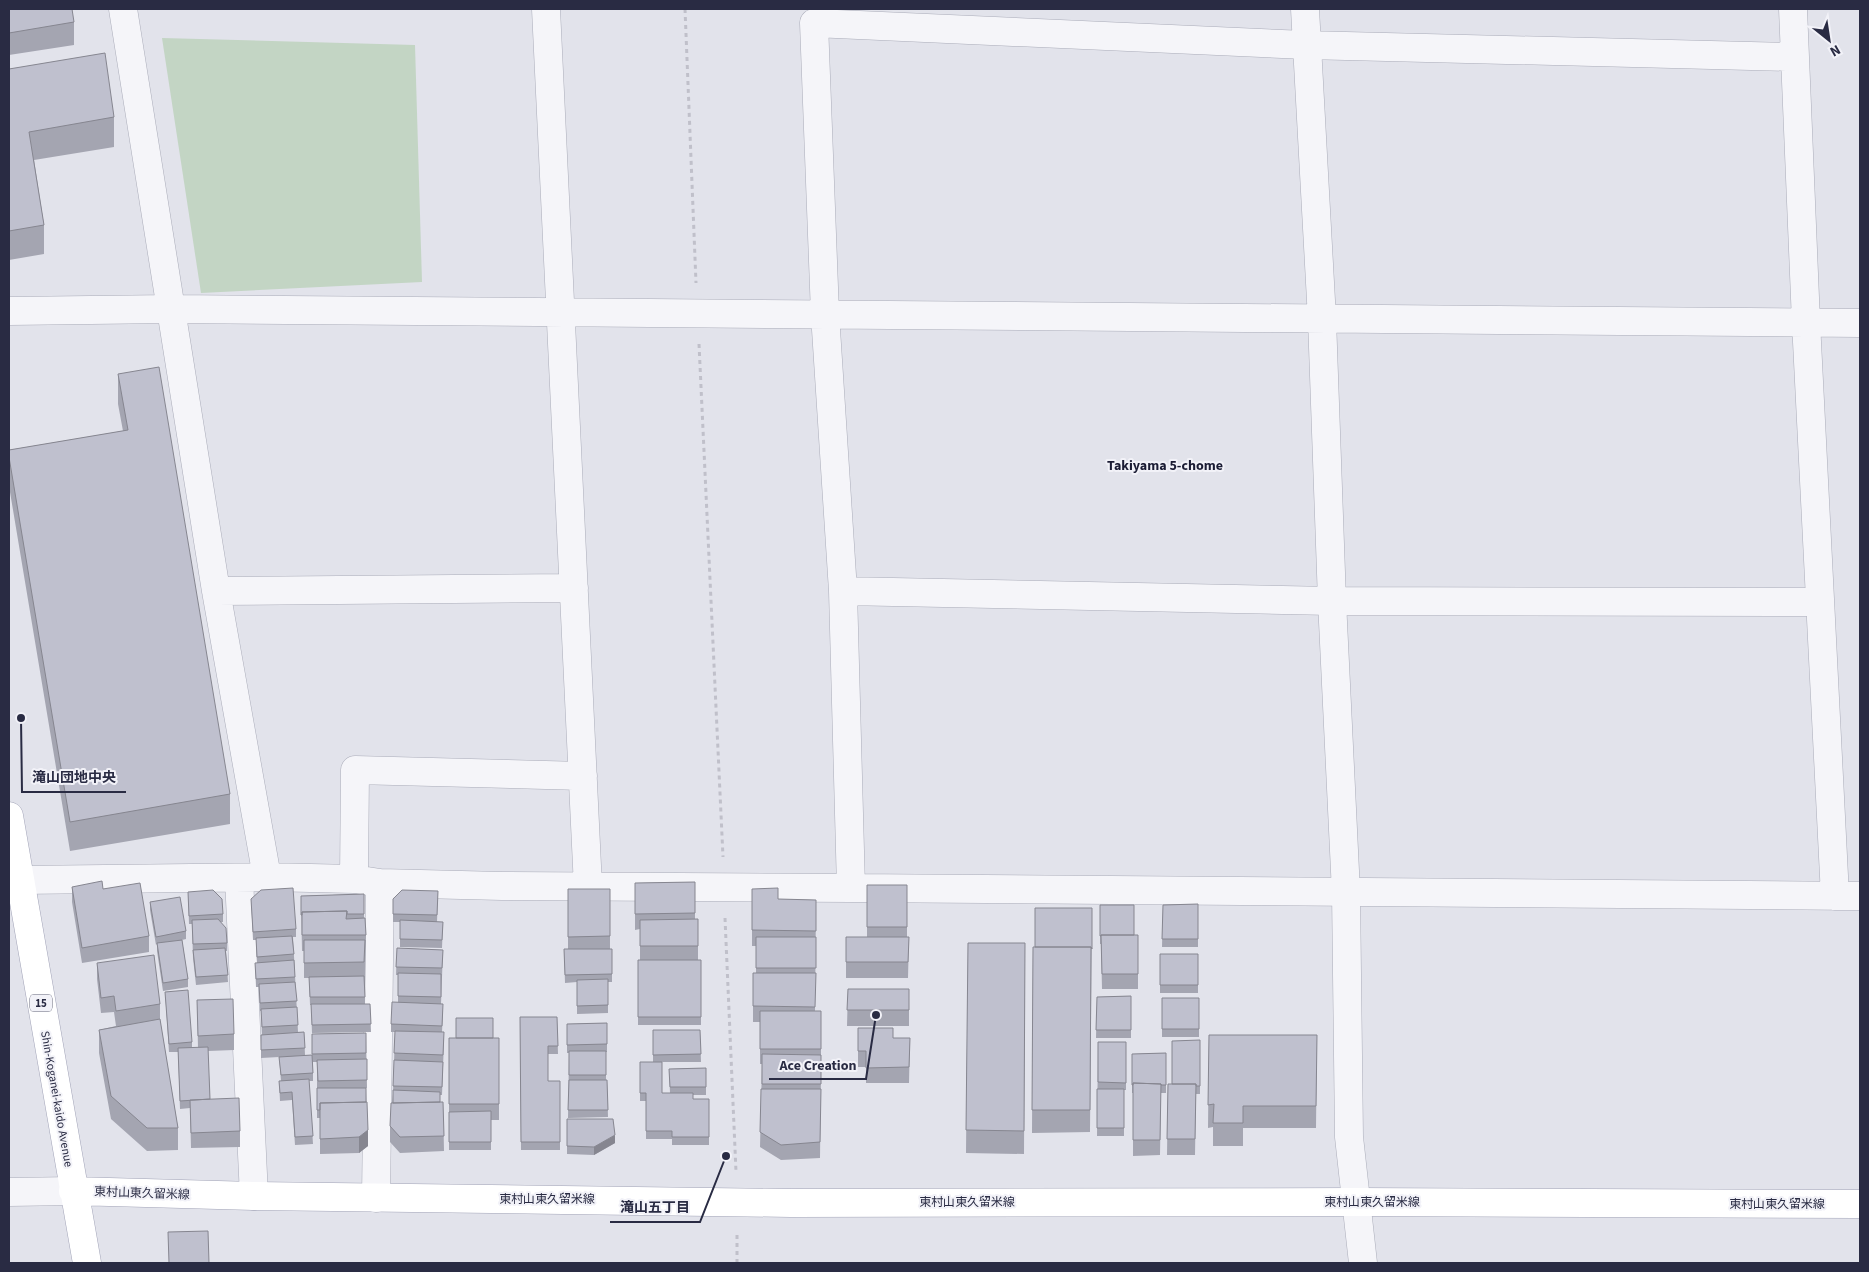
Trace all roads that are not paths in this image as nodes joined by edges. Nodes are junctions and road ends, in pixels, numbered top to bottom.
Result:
1 (123, 9) edge
2 (526, 9) edge
3 (546, 9) edge
4 (1304, 9) edge
5 (1793, 9) edge
6 (1306, 45) junction
7 (1795, 57) junction
8 (171, 309) junction
9 (9, 311) edge
10 (561, 312) junction
11 (825, 314) junction
12 (1322, 318) junction
13 (1806, 322) junction
14 (1860, 323) edge
15 (574, 588) junction
16 (216, 591) junction
17 (842, 591) junction
18 (1332, 601) junction
19 (1820, 602) junction
20 (583, 776) junction
21 (9, 816) edge
22 (267, 877) junction
23 (239, 878) junction
24 (19, 880) junction
25 (367, 881) junction
26 (588, 887) junction
27 (851, 888) junction
28 (1346, 892) junction
29 (1848, 896) edge
30 (73, 1191) junction
31 (9, 1192) edge
32 (254, 1196) junction
33 (376, 1198) junction
34 (1356, 1202) junction
35 (1860, 1204) edge
36 (87, 1263) edge
37 (1363, 1263) edge

1 - 8 street
2 - 3 street
3 - 10 street
4 - 6 street
5 - 7 street
6 - 7 street
6 - 11 street
6 - 12 street
7 - 13 street
8 - 9 street
8 - 10 street
8 - 16 street
10 - 11 street
10 - 15 street
11 - 12 street
11 - 17 street
12 - 13 street
12 - 18 street
13 - 14 street
13 - 19 street
15 - 16 street
15 - 20 street
16 - 22 street
17 - 18 street
17 - 27 street
18 - 19 street
18 - 28 street
19 - 29 street
20 - 25 street
20 - 26 street
21 - 24 main road, Shin-Koganei-kaido Avenue / 15
22 - 23 street
22 - 25 street
23 - 24 street
23 - 32 street
24 - 30 main road, Shin-Koganei-kaido Avenue / 15
25 - 26 street
25 - 33 street
26 - 27 street
27 - 28 street
28 - 29 street
28 - 34 street
30 - 31 street
30 - 32 main road, 東村山東久留米線
30 - 36 main road, Shin-Koganei-kaido Avenue / 15
32 - 33 main road, 東村山東久留米線
33 - 34 main road, 東村山東久留米線
34 - 35 main road, 東村山東久留米線
34 - 37 street

